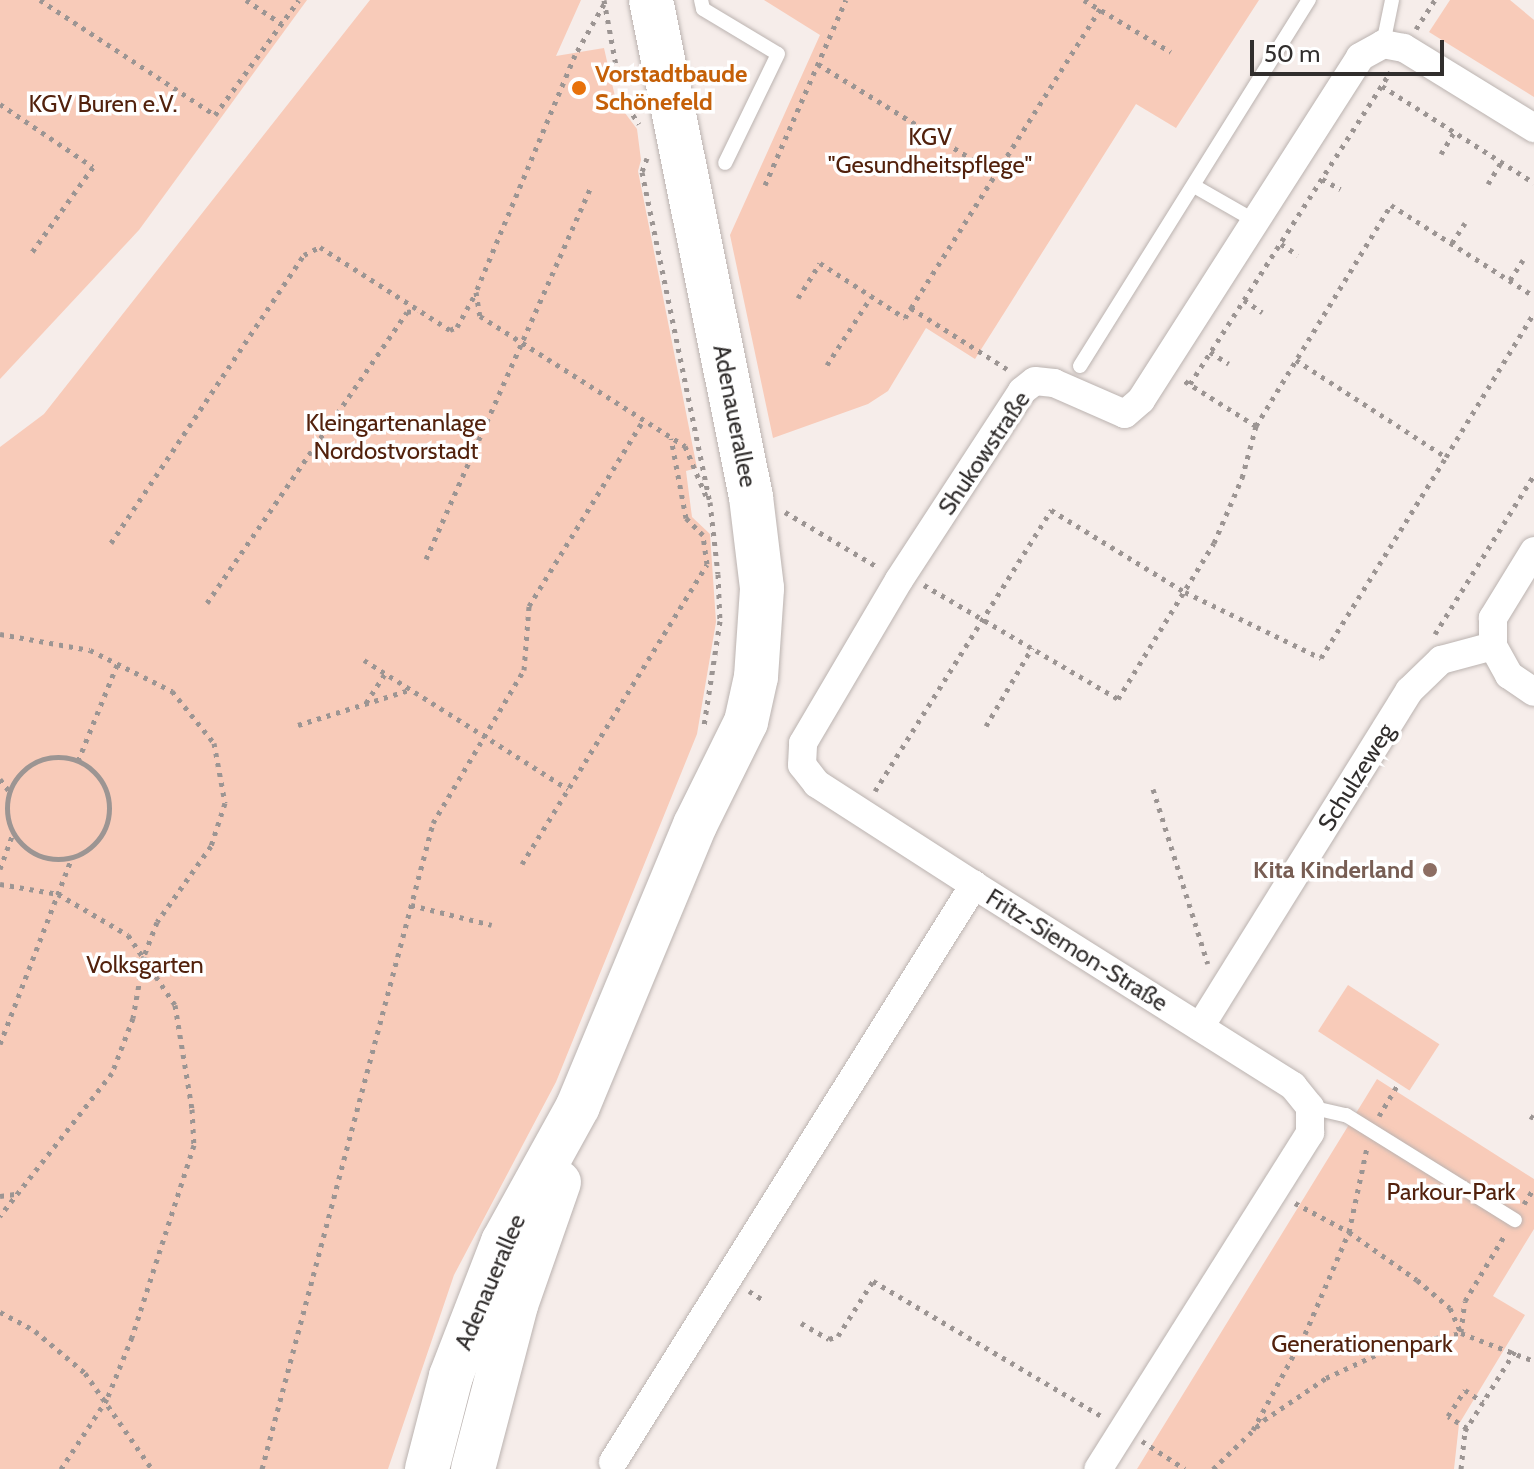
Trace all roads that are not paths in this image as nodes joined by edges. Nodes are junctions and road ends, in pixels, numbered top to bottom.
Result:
1 (651, 0) edge
2 (701, 0) edge
3 (1309, 0) edge
4 (1392, 0) edge
5 (610, 1) edge
6 (1383, 44) junction
7 (1534, 128) edge
8 (725, 163) dead end
9 (1194, 186) junction
10 (1255, 221) junction
11 (1080, 366) dead end
12 (1534, 551) edge
13 (1493, 646) junction
14 (1534, 692) edge
15 (695, 825) junction
16 (974, 885) junction
17 (1200, 1027) junction
18 (578, 1106) junction
19 (1310, 1107) junction
20 (1515, 1220) road end
21 (613, 1462) dead end
22 (427, 1469) edge
23 (473, 1469) edge
24 (1098, 1469) edge

1 - 15 main road, Adenauerallee
2 - 8 lane
3 - 9 lane
4 - 6 lane
5 - 15 main road, Adenauerallee
6 - 7 street
6 - 10 street, Shukowstraße
9 - 10 lane
9 - 11 lane
10 - 16 street, Shukowstraße
12 - 13 street
13 - 14 street
13 - 17 street, Schulzeweg
15 - 18 main road, Adenauerallee
16 - 17 street, Fritz-Siemon-Straße
16 - 21 street, Fritz-Siemon-Straße
17 - 19 street, Fritz-Siemon-Straße
18 - 22 main road, Adenauerallee
18 - 23 main road, Adenauerallee
19 - 20 lane
19 - 24 street

